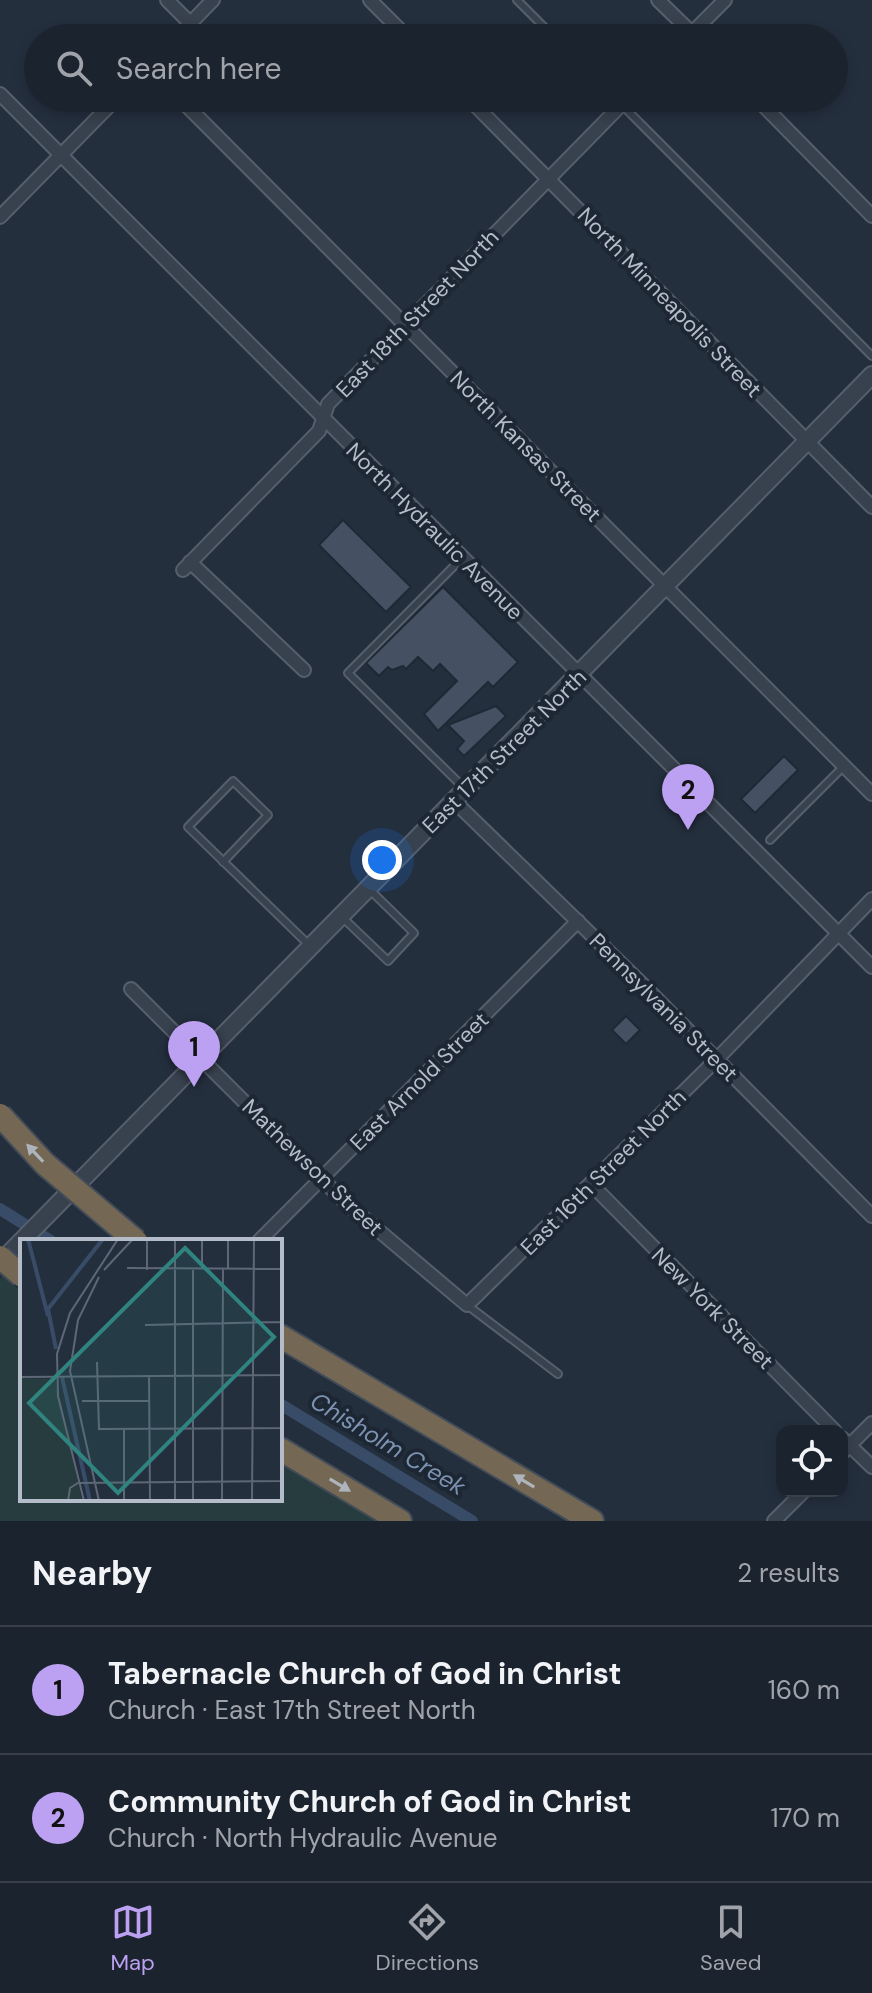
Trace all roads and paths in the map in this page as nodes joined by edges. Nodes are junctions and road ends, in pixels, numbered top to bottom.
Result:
1 (167, 0) edge
2 (213, 0) edge
3 (370, 0) edge
4 (517, 0) edge
5 (658, 0) edge
6 (725, 0) edge
7 (190, 23) joint
8 (394, 24) edge
9 (541, 24) edge
10 (681, 24) edge
11 (703, 24) edge
12 (0, 94) edge
13 (103, 112) edge
14 (193, 112) edge
15 (482, 112) edge
16 (611, 112) edge
17 (634, 112) edge
18 (770, 112) edge
19 (61, 155) junction
20 (549, 178) junction
21 (872, 216) edge
22 (0, 217) edge
23 (406, 325) junction
24 (872, 356) edge
25 (872, 375) edge
26 (323, 418) junction
27 (806, 442) junction
28 (872, 507) edge
29 (462, 558) junction
30 (666, 586) junction
31 (304, 670) dead end
32 (578, 675) junction
33 (844, 766) junction
34 (872, 794) edge
35 (460, 795) junction
36 (770, 840) dead end
37 (223, 862) junction
38 (368, 888) junction
39 (872, 899) edge
40 (340, 916) junction
41 (578, 921) junction
42 (838, 933) junction
43 (310, 946) junction
44 (872, 967) edge
45 (131, 989) dead end
46 (201, 1058) junction
47 (717, 1059) junction
48 (0, 1115) edge
49 (322, 1179) junction
50 (591, 1184) junction
51 (872, 1216) edge
52 (22, 1239) edge
53 (134, 1239) edge
54 (261, 1239) edge
55 (20, 1241) edge
56 (0, 1260) edge
57 (20, 1275) edge
58 (467, 1305) junction
59 (282, 1337) edge
60 (558, 1374) dead end
61 (872, 1423) edge
62 (829, 1425) edge
63 (848, 1443) edge
64 (848, 1448) edge
65 (282, 1450) edge
66 (872, 1467) edge
67 (798, 1497) edge
68 (400, 1521) edge
69 (592, 1521) edge
70 (774, 1521) edge

1 - 7 street
2 - 7 street
3 - 8 street
4 - 9 lane
5 - 10 street
6 - 11 street
12 - 19 street, North Hydraulic Avenue
13 - 19 street
14 - 23 street, North Kansas Street
15 - 20 street, North Minneapolis Street
16 - 20 street, East 18th Street North
17 - 24 lane
18 - 21 street
19 - 22 street
19 - 26 street, North Hydraulic Avenue
20 - 23 street, East 18th Street North
20 - 27 street, North Minneapolis Street
23 - 26 street, East 18th Street North
23 - 30 street, North Kansas Street
25 - 27 street, East 17th Street North
26 - 29 street, North Hydraulic Avenue
26 - 31 street, East 18th Street North
27 - 28 street, North Minneapolis Street
27 - 30 street, East 17th Street North
29 - 32 street, North Hydraulic Avenue
29 - 35 lane
30 - 32 street, East 17th Street North
30 - 33 street, North Kansas Street
32 - 35 street, East 17th Street North
32 - 42 street, North Hydraulic Avenue
33 - 34 street, North Kansas Street
33 - 36 lane
35 - 38 street, East 17th Street North
35 - 41 street, Pennsylvania Street
37 - 37 lane
37 - 43 lane
38 - 40 street, East 17th Street North
38 - 40 lane
39 - 42 street, East 16th Street North
40 - 43 street, East 17th Street North
41 - 47 street, Pennsylvania Street
41 - 49 street, East Arnold Street
42 - 44 street, North Hydraulic Avenue
42 - 47 street, East 16th Street North
43 - 46 street, East 17th Street North
45 - 46 street, Mathewson Street
46 - 49 street, Mathewson Street
46 - 52 street, East 17th Street North
47 - 50 street, East 16th Street North
47 - 51 street, Pennsylvania Street
53 -> 48 highway, bridge
49 - 54 street, East Arnold Street
49 - 58 street, Mathewson Street
50 - 58 street, East 16th Street North
50 - 62 street, New York Street
55 - 56 street, East 17th Street North
56 - 57 highway, bridge
58 - 60 lane
69 -> 59 highway
61 - 63 street
64 - 66 street
65 -> 68 highway
67 - 70 street

